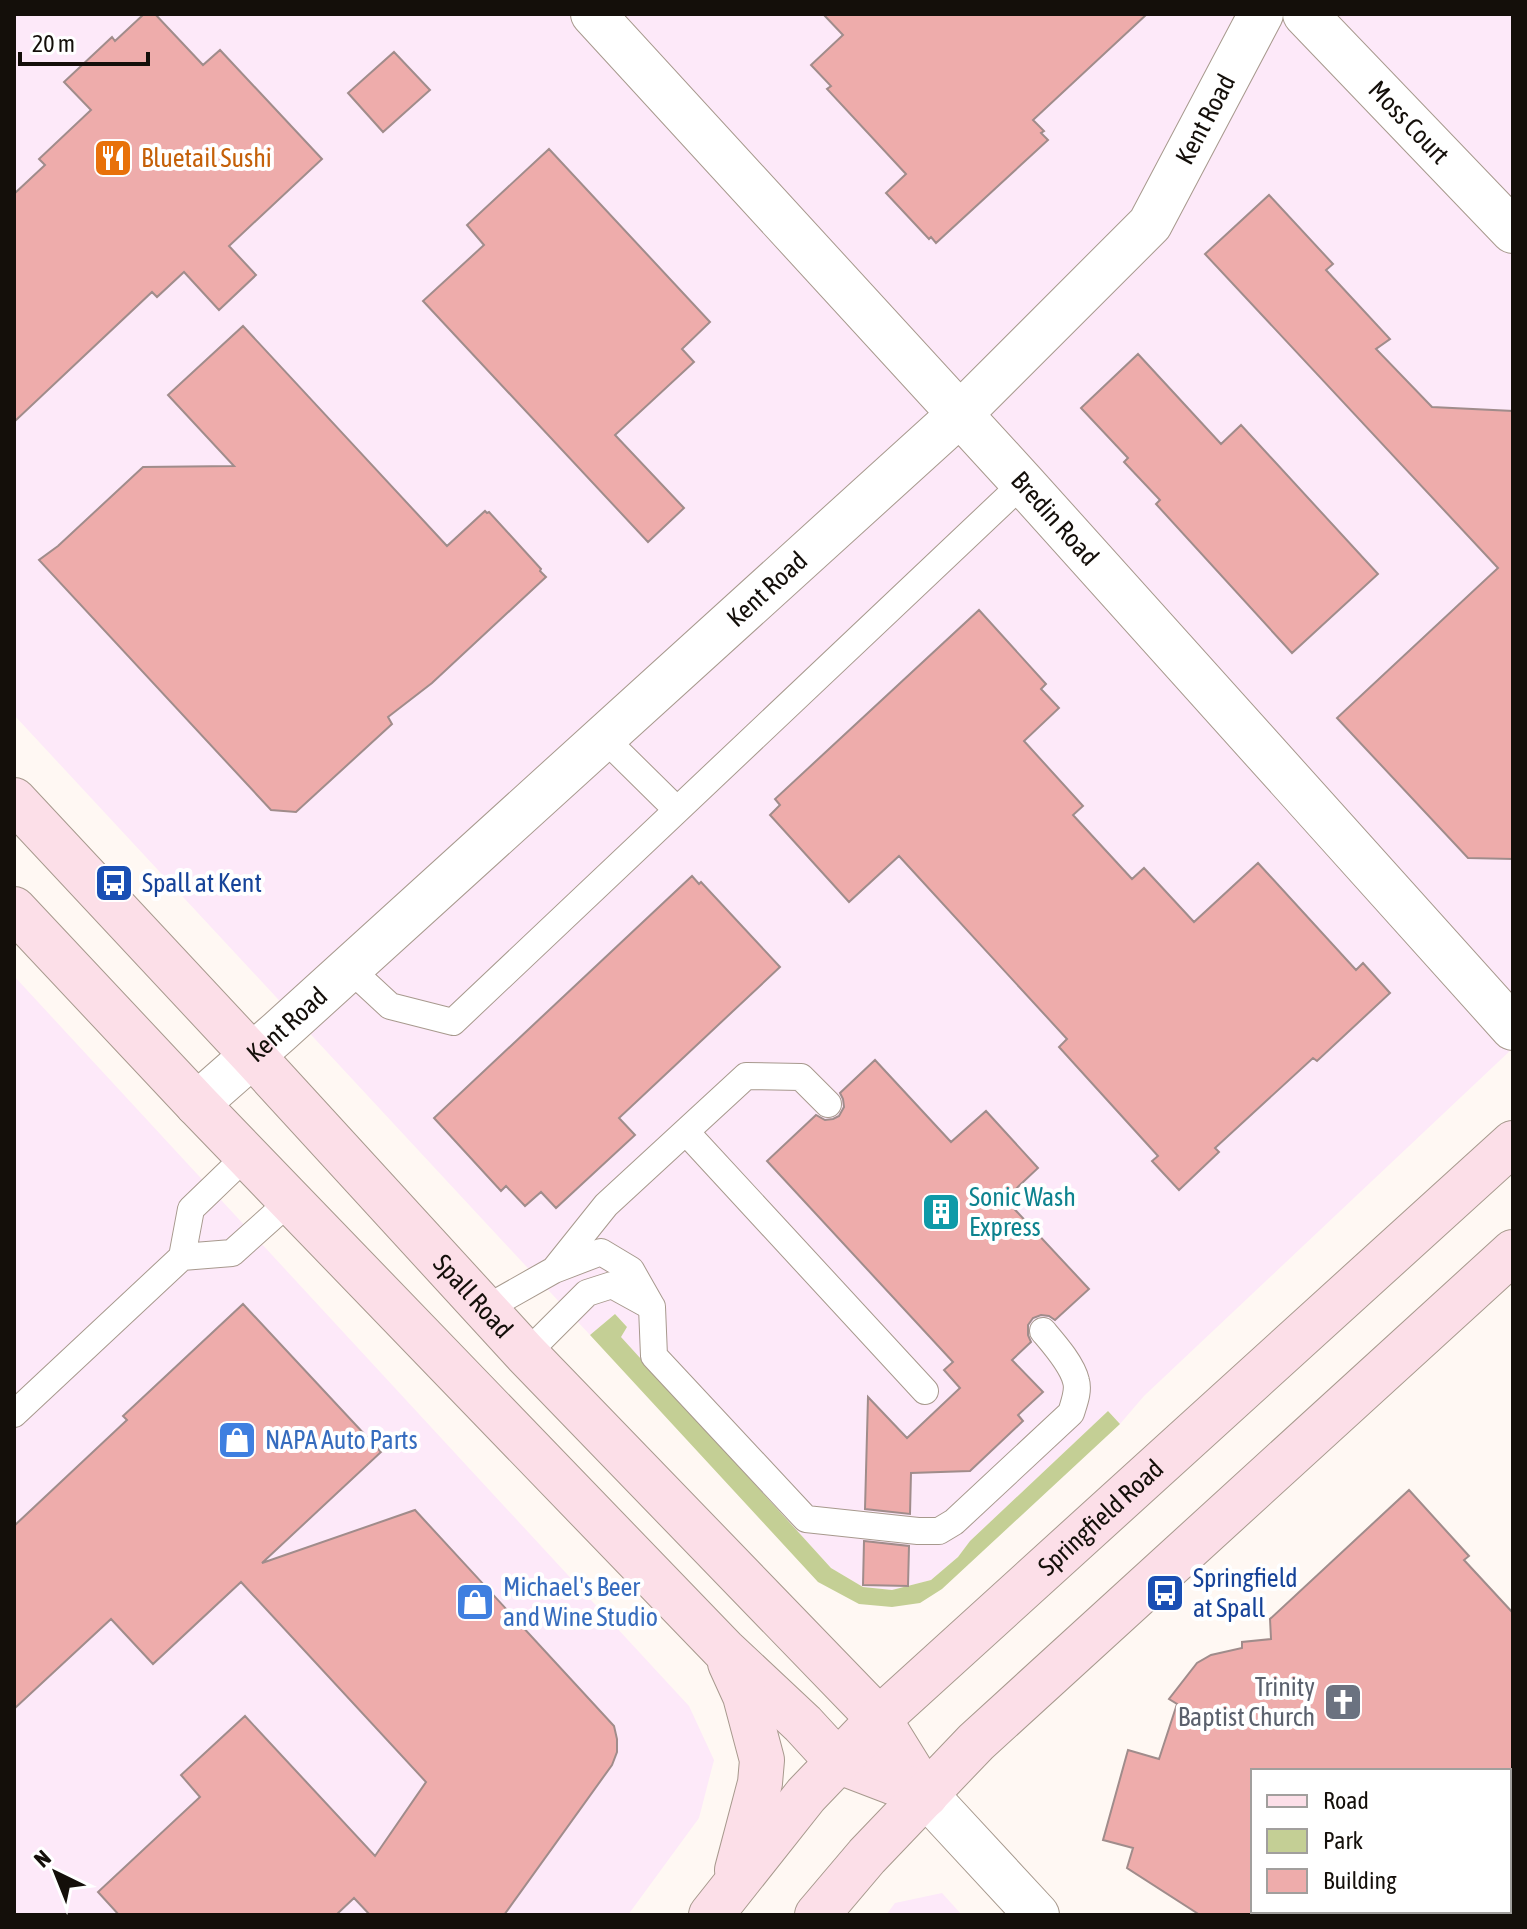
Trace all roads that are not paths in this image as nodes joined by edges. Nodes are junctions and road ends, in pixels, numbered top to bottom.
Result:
1 (593, 14) edge
2 (1261, 14) edge
3 (1305, 14) edge
4 (1513, 231) edge
5 (960, 414) junction
6 (1023, 483) junction
7 (603, 737) junction
8 (14, 800) edge
9 (677, 810) junction
10 (14, 909) edge
11 (349, 968) junction
12 (1513, 1028) edge
13 (253, 1056) junction
14 (197, 1104) junction
15 (828, 1104) dead end
16 (686, 1132) junction
17 (1513, 1143) edge
18 (247, 1155) junction
19 (290, 1201) junction
20 (1513, 1252) edge
21 (182, 1257) junction
22 (554, 1270) junction
23 (652, 1307) junction
24 (485, 1309) junction
25 (1043, 1331) dead end
26 (526, 1354) junction
27 (925, 1391) dead end
28 (14, 1414) edge
29 (724, 1650) junction
30 (879, 1719) junction
31 (837, 1761) junction
32 (926, 1795) junction
33 (722, 1901) edge
34 (817, 1915) edge
35 (1037, 1915) edge

1 - 5 street, Bredin Road
2 - 5 street, Kent Road
3 - 4 street, Moss Court
5 - 6 street, Bredin Road
5 - 7 street, Kent Road
6 - 9 lane
6 - 12 street, Bredin Road
7 - 9 lane
7 - 11 street, Kent Road
8 - 13 main road, Spall Road
9 - 11 lane
10 - 14 main road, Spall Road
11 - 13 street, Kent Road
13 - 14 street, Kent Road
13 - 24 main road, Spall Road
14 - 18 main road, Spall Road
15 - 16 lane
16 - 22 lane
16 - 27 lane
17 - 30 main road, Springfield Road
18 - 19 main road, Spall Road
18 - 21 lane
19 - 21 lane
19 - 29 main road, Spall Road
20 - 32 main road
21 - 28 lane
22 - 23 lane
22 - 24 lane
23 - 25 lane
23 - 26 lane
24 - 26 main road, Spall Road
26 - 30 main road, Spall Road
29 - 31 main road, Spall Road
29 - 33 main road
30 - 31 main road, Springfield Road
30 - 32 main road, Spall Road
31 - 32 main road, Spall Road
31 - 33 main road, Springfield Road
32 - 34 main road
32 - 35 street, Spall Road

